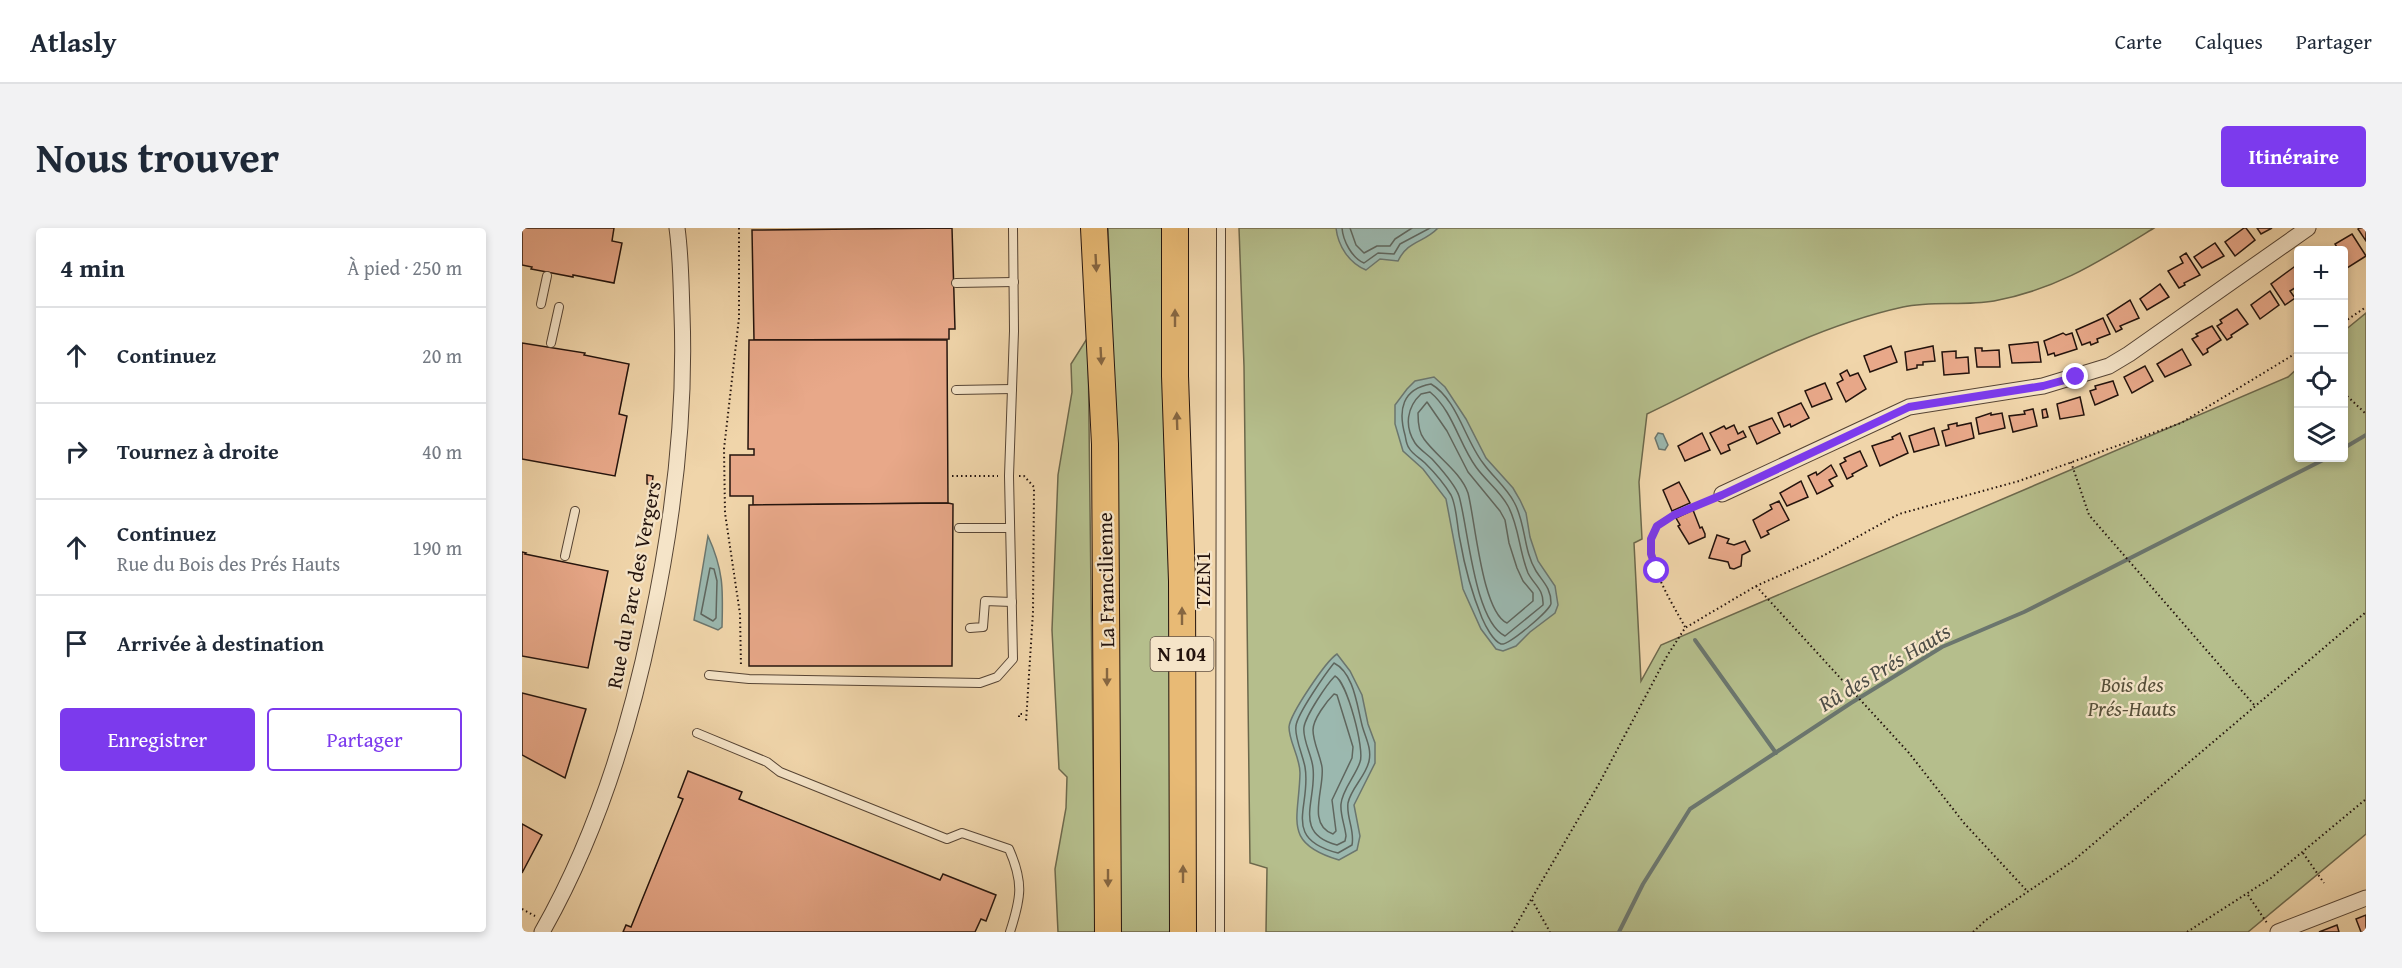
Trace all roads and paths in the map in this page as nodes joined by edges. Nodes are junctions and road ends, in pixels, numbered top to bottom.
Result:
1 (677, 228) edge
2 (739, 228) edge
3 (1013, 228) edge
4 (1094, 228) edge
5 (1174, 228) edge
6 (1221, 228) edge
7 (2308, 228) edge
8 (547, 276) dead end
9 (1014, 282) junction
10 (956, 283) dead end
11 (541, 304) dead end
12 (559, 307) dead end
13 (2366, 307) edge
14 (2348, 319) edge
15 (552, 343) dead end
16 (2296, 354) edge
17 (1012, 389) junction
18 (956, 390) dead end
19 (2348, 398) edge
20 (2366, 414) edge
21 (2071, 462) junction
22 (1722, 495) joint
23 (574, 511) dead end
24 (959, 528) dead end
25 (1010, 528) junction
26 (566, 556) dead end
27 (1756, 586) junction
28 (1012, 602) junction
29 (1034, 612) dead end
30 (2366, 612) edge
31 (970, 628) dead end
32 (1685, 628) junction
33 (709, 675) dead end
34 (741, 679) junction
35 (2255, 706) junction
36 (1027, 714) junction
37 (1019, 717) dead end
38 (1026, 722) dead end
39 (697, 733) dead end
40 (2366, 799) edge
41 (2303, 852) junction
42 (2324, 883) dead end
43 (2028, 892) junction
44 (2248, 894) junction
45 (2366, 898) edge
46 (1531, 899) junction
47 (2273, 928) edge
48 (542, 932) edge
49 (1010, 932) edge
50 (1108, 932) edge
51 (1183, 932) edge
52 (1220, 932) edge
53 (1512, 932) edge
54 (1550, 932) edge
55 (1973, 932) edge
56 (2187, 932) edge

1 - 48 street, Rue du Parc des Vergers
2 - 34 path
3 - 9 lane
4 -> 50 highway, La Francilienne
51 -> 5 highway, N 104
6 - 52 lane, TZEN1
7 - 22 street
8 - 11 lane
9 - 10 lane
9 - 17 lane
12 - 15 lane
13 - 14 path
16 - 21 path
17 - 18 lane
17 - 25 lane
19 - 20 path
21 - 27 path
21 - 35 path
22 - 32 path
23 - 26 lane
24 - 25 lane
25 - 28 lane
27 - 32 path
27 - 43 path
28 - 31 lane
28 - 34 lane
29 - 36 path
30 - 35 path
32 - 46 path
33 - 34 lane
35 - 43 path
36 - 37 path
36 - 38 path
39 - 49 lane
40 - 41 path
41 - 42 path
41 - 44 path
43 - 55 path
44 - 47 path
44 - 56 path
45 - 47 street
46 - 53 path
46 - 54 path

